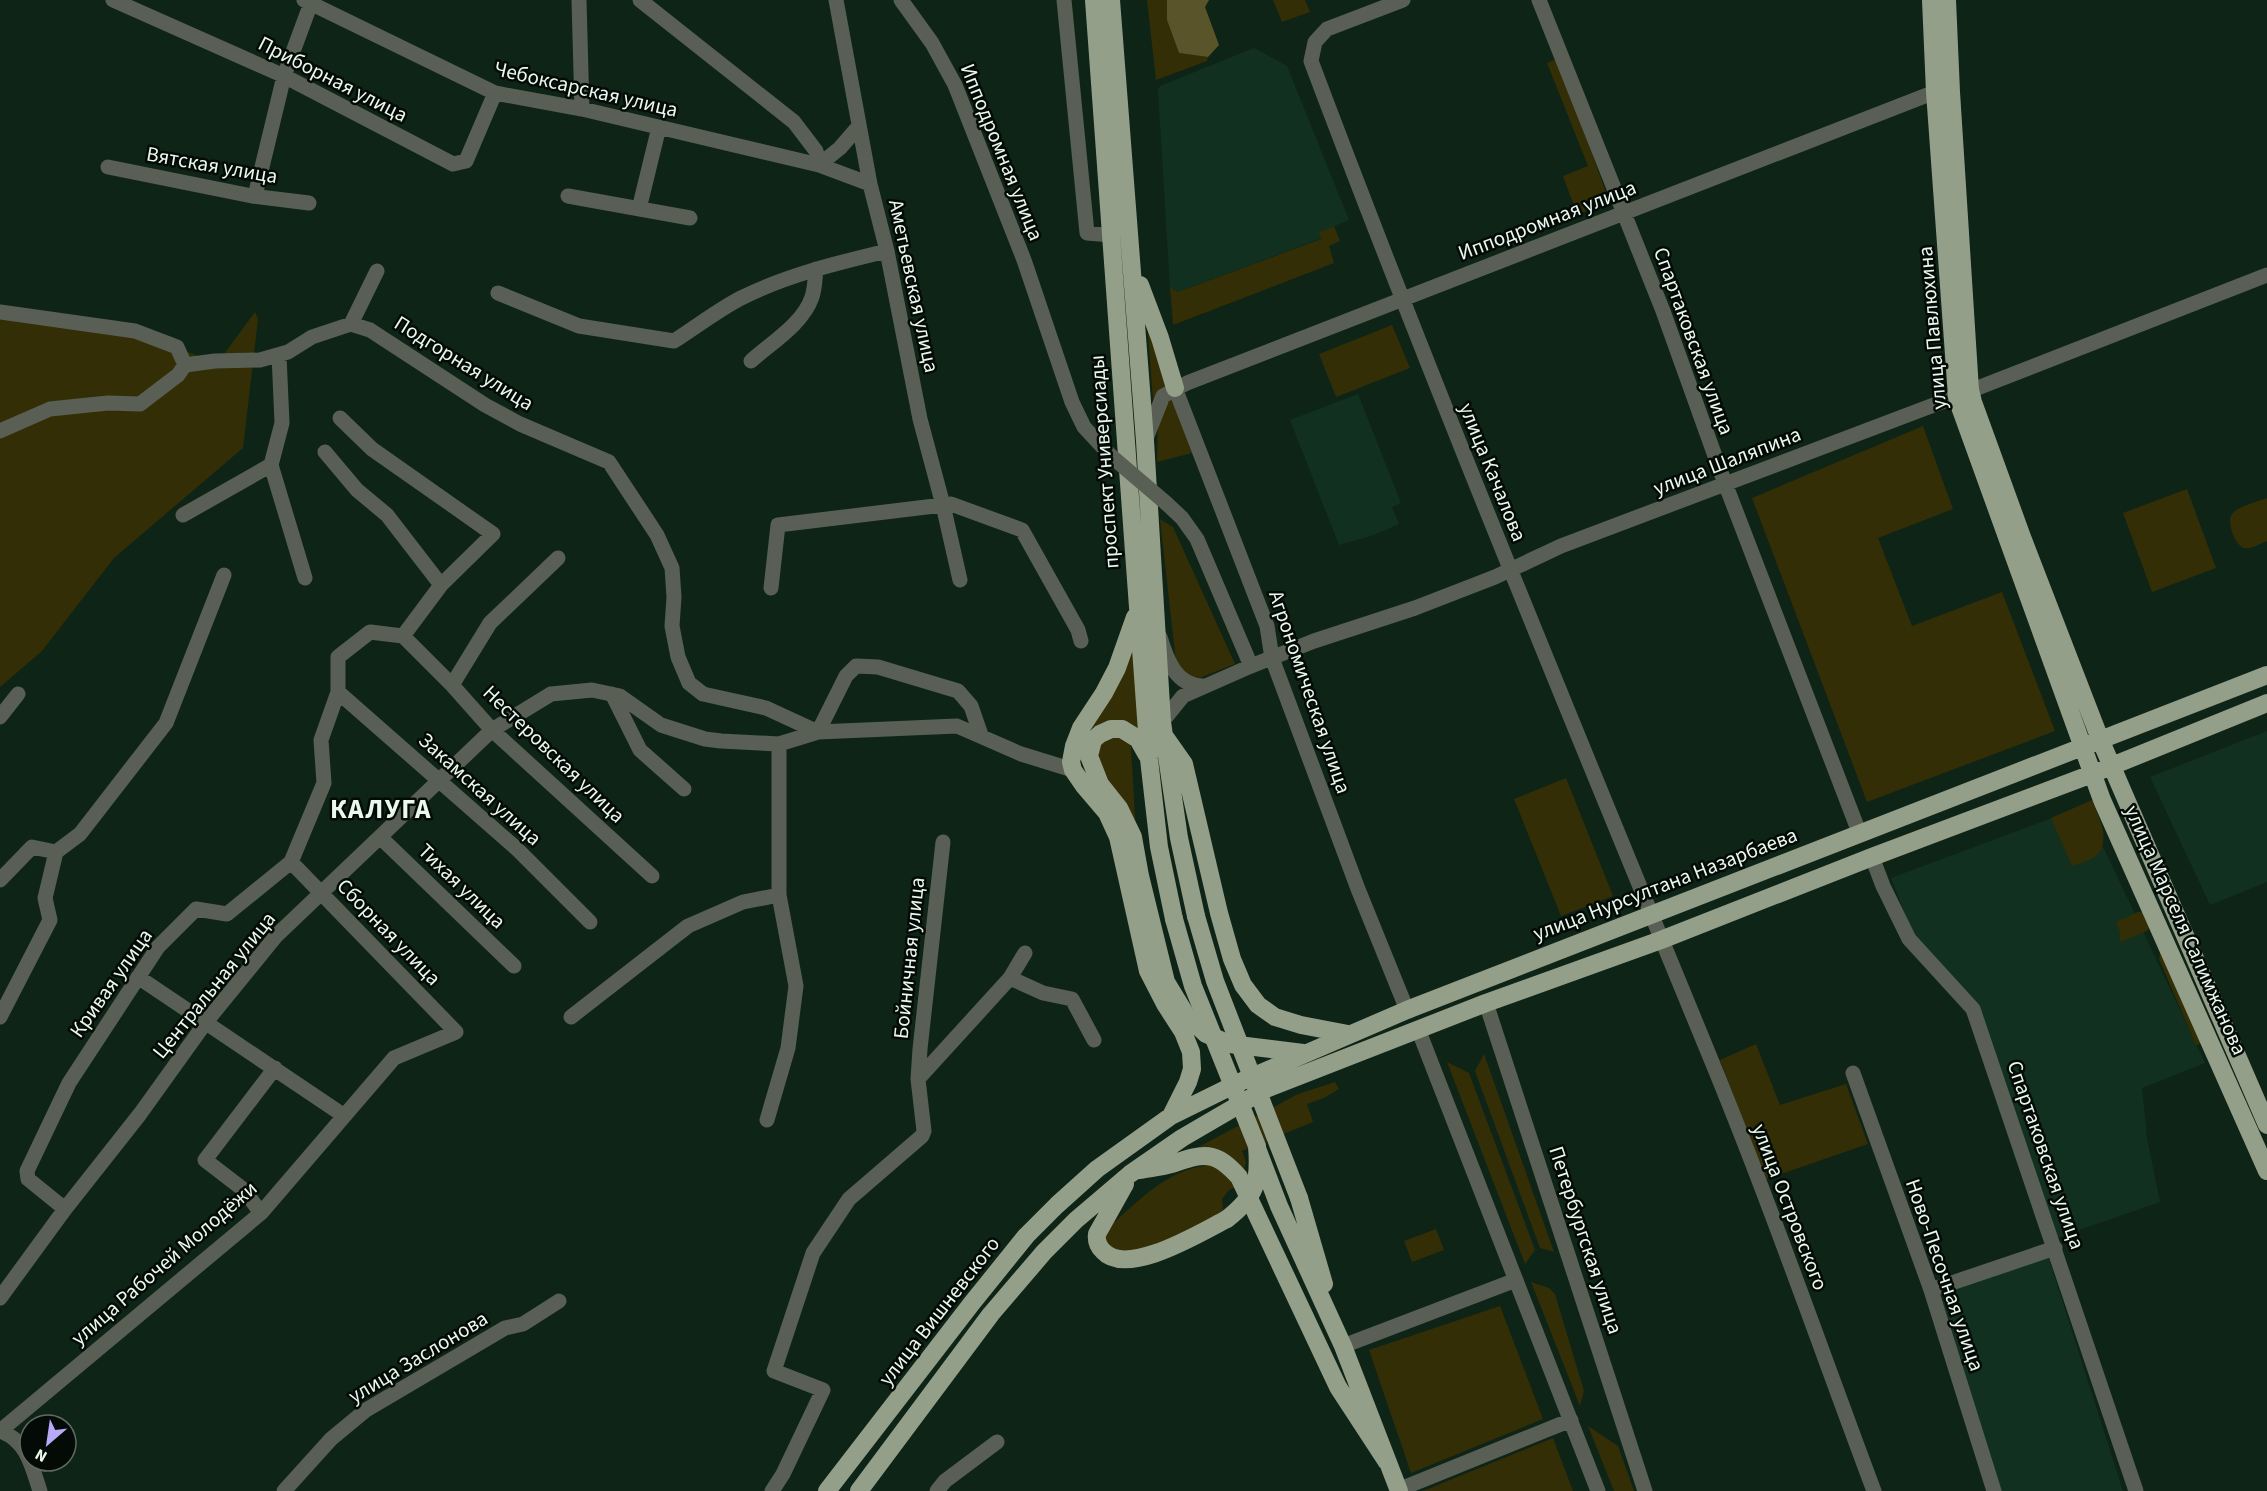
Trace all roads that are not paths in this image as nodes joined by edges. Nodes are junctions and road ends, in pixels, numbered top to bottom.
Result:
1 (113, 0) edge
2 (579, 0) edge
3 (640, 0) edge
4 (836, 0) edge
5 (901, 0) edge
6 (1065, 0) edge
7 (1094, 0) edge
8 (1111, 0) edge
9 (1403, 0) edge
10 (1539, 0) edge
11 (1931, 0) edge
12 (1947, 0) edge
13 (308, 2) edge
14 (284, 75) junction
15 (1935, 92) junction
16 (495, 93) junction
17 (582, 109) junction
18 (859, 126) junction
19 (659, 127) junction
20 (819, 165) junction
21 (108, 167) dead end
22 (870, 184) junction
23 (255, 196) junction
24 (568, 196) dead end
25 (309, 203) dead end
26 (639, 209) junction
27 (1623, 213) junction
28 (690, 218) dead end
29 (1111, 235) junction
30 (887, 250) junction
31 (1132, 263) junction
32 (816, 269) junction
33 (376, 271) dead end
34 (2267, 275) edge
35 (498, 293) dead end
36 (1402, 299) junction
37 (0, 312) edge
38 (351, 324) junction
39 (279, 355) junction
40 (751, 361) dead end
41 (184, 365) junction
42 (1175, 388) junction
43 (1963, 393) junction
44 (340, 418) dead end
45 (0, 431) edge
46 (1145, 441) junction
47 (325, 452) dead end
48 (271, 465) junction
49 (1725, 484) junction
50 (944, 505) junction
51 (183, 515) dead end
52 (558, 558) dead end
53 (1509, 569) junction
54 (224, 575) dead end
55 (305, 578) dead end
56 (960, 579) dead end
57 (441, 585) junction
58 (771, 588) dead end
59 (1137, 609) junction
60 (1158, 630) junction
61 (403, 636) junction
62 (1081, 641) dead end
63 (1272, 658) junction
64 (1251, 666) junction
65 (2267, 675) edge
66 (452, 685) junction
67 (1203, 686) junction
68 (338, 692) junction
69 (18, 694) dead end
70 (612, 694) junction
71 (2267, 703) edge
72 (0, 717) edge
73 (1163, 729) junction
74 (492, 730) junction
75 (818, 732) junction
76 (981, 735) junction
77 (2100, 739) junction
78 (778, 744) junction
79 (2082, 746) junction
80 (1149, 759) junction
81 (2112, 765) junction
82 (1073, 770) junction
83 (2092, 774) junction
84 (439, 781) junction
85 (684, 789) dead end
86 (1859, 832) junction
87 (380, 837) junction
88 (943, 842) dead end
89 (56, 852) junction
90 (1872, 857) junction
91 (291, 862) junction
92 (652, 876) dead end
93 (0, 880) edge
94 (322, 892) junction
95 (779, 895) junction
96 (1650, 914) junction
97 (590, 922) dead end
98 (1661, 940) junction
99 (1026, 953) dead end
100 (514, 966) dead end
101 (138, 977) junction
102 (1010, 978) junction
103 (1486, 1003) junction
104 (1407, 1010) junction
105 (0, 1017) edge
106 (571, 1017) dead end
107 (206, 1022) junction
108 (1418, 1029) junction
109 (456, 1032) joint
110 (1348, 1034) junction
111 (1094, 1040) dead end
112 (1305, 1053) junction
113 (275, 1068) junction
114 (1853, 1073) dead end
115 (918, 1079) junction
116 (343, 1115) junction
117 (1171, 1116) junction
118 (767, 1120) dead end
119 (2267, 1125) edge
120 (1257, 1146) junction
121 (1097, 1169) joint
122 (2267, 1171) edge
123 (1133, 1173) junction
124 (65, 1209) junction
125 (261, 1213) junction
126 (2055, 1248) junction
127 (1516, 1280) junction
128 (1931, 1290) junction
129 (0, 1298) edge
130 (559, 1301) dead end
131 (1343, 1346) junction
132 (1571, 1420) junction
133 (0, 1431) edge
134 (997, 1442) dead end
135 (1387, 1462) junction
136 (1399, 1490) edge
137 (40, 1491) edge
138 (284, 1491) edge
139 (772, 1491) edge
140 (827, 1491) edge
141 (859, 1491) edge
142 (937, 1491) edge
143 (1598, 1491) edge
144 (1645, 1491) edge
145 (1874, 1491) edge
146 (1994, 1491) edge
147 (2136, 1491) edge

1 - 14 street, Приборная улица
2 - 17 street
3 - 20 street
4 - 18 street, Аметьевская улица
5 - 64 street, Ипподромная улица, bridge
6 - 29 street
7 - 29 main road, проспект Универсиады
8 - 31 main road, проспект Универсиады
9 - 36 street, улица Качалова
10 - 27 street, Спартаковская улица
11 - 15 main road, улица Павлюхина
12 - 43 main road, улица Павлюхина
13 - 14 street
13 - 16 street, Чебоксарская улица
14 - 16 street, Приборная улица
14 - 23 street
15 - 27 street, Ипподромная улица
15 - 43 main road, улица Павлюхина
16 - 17 street, Чебоксарская улица
17 - 19 street, Чебоксарская улица
18 - 20 street
18 - 22 street, Аметьевская улица
19 - 20 street, Чебоксарская улица
19 - 26 street
20 - 22 street, Чебоксарская улица
21 - 23 street, Вятская улица
22 - 30 street, Аметьевская улица
23 - 25 street, Вятская улица
24 - 26 street
26 - 28 street
27 - 36 street, Ипподромная улица
27 - 49 street, Спартаковская улица
29 - 59 main road, проспект Универсиады
30 - 32 street
30 - 50 street, Аметьевская улица
31 - 42 main road
31 - 46 main road, проспект Универсиады
32 - 35 street
32 - 40 street
33 - 38 street
34 - 43 street, улица Шаляпина
36 - 42 street, Ипподромная улица
36 - 53 street, улица Качалова
37 - 41 street
38 - 39 street
38 - 75 street, Подгорная улица
39 - 41 street
39 - 48 street
41 - 45 street
42 - 46 street
42 - 63 street, Агрономическая улица
43 - 49 street, улица Шаляпина
43 - 77 main road, улица Павлюхина
43 - 79 main road, улица Павлюхина
44 - 57 street
46 - 60 main road, проспект Универсиады
47 - 57 street
48 - 51 street
48 - 55 street
49 - 53 street, улица Шаляпина
49 - 86 street, Спартаковская улица
50 - 56 street, Аметьевская улица
50 - 58 street
50 - 62 street
52 - 66 street
53 - 63 street, улица Шаляпина
53 - 96 street, улица Качалова
54 - 89 street
57 - 61 street
59 - 80 main road, проспект Универсиады
59 - 82 main road
60 - 67 street
60 - 73 main road, проспект Универсиады
61 - 66 street, Нестеровская улица
61 - 68 street, Кривая улица
63 - 64 street, улица Шаляпина
63 - 104 street, Агрономическая улица
64 - 67 street, улица Шаляпина
65 - 77 main road, улица Нурсултана Назарбаева
66 - 74 street, Нестеровская улица
67 - 73 street, улица Шаляпина
68 - 84 street, Закамская улица
68 - 91 street, Кривая улица
69 - 72 street
70 - 74 street, Центральная улица
70 - 78 street, Центральная улица
70 - 85 street
71 - 81 main road
73 - 110 main road
73 - 131 main road, проспект Универсиады, bridge
74 - 84 street, Центральная улица
74 - 92 street, Нестеровская улица
75 - 76 street, Центральная улица
75 - 76 street
75 - 78 street, Центральная улица
76 - 82 street, Центральная улица
77 - 79 main road, улица Нурсултана Назарбаева
77 - 81 main road, улица Павлюхина
78 - 95 street
79 - 83 main road, улица Павлюхина
79 - 86 main road, улица Нурсултана Назарбаева
80 - 112 main road
80 - 120 main road, проспект Универсиады, bridge
81 - 83 main road
81 - 119 main road, улица Павлюхина
82 - 117 main road
83 - 90 main road
83 - 122 main road, улица Марселя Салимжанова
84 - 87 street, Центральная улица
84 - 97 street, Закамская улица
86 - 96 main road, улица Нурсултана Назарбаева
87 - 94 street, Центральная улица
87 - 100 street, Тихая улица
88 - 115 street, Бойничная улица
89 - 93 street
89 - 105 street
90 - 98 main road
90 - 126 street, Спартаковская улица
91 - 94 street, Сборная улица
91 - 101 street, Кривая улица
94 - 107 street, Центральная улица
94 - 109 street, Сборная улица
95 - 106 street
95 - 118 street
96 - 98 street, улица Качалова
96 - 104 main road, улица Нурсултана Назарбаева
98 - 103 main road
98 - 145 street, улица Островского
99 - 102 street, Бойничная улица
101 - 107 street
101 - 124 street, Кривая улица
102 - 111 street
102 - 115 street, Бойничная улица
103 - 108 main road
103 - 144 street, Петербургская улица
104 - 110 main road, улица Нурсултана Назарбаева
107 - 113 street
107 - 124 street, Центральная улица
108 - 123 main road
108 - 127 street
109 - 116 street, улица Рабочей Молодёжи
110 - 112 main road, улица Нурсултана Назарбаева
112 - 117 main road, улица Нурсултана Назарбаева
113 - 116 street
113 - 125 street
114 - 128 street, Ново-Песочная улица
115 - 139 street, Бойничная улица
116 - 125 street, улица Рабочей Молодёжи
117 - 121 main road, улица Нурсултана Назарбаева
120 - 123 main road, bridge
120 - 131 main road, проспект Универсиады
121 - 140 main road, улица Вишневского
123 - 135 main road
123 - 141 main road, улица Вишневского
124 - 129 street, Центральная улица
125 - 133 street, улица Рабочей Молодёжи
126 - 128 street
126 - 147 street, Спартаковская улица
127 - 131 street
127 - 132 street
128 - 146 street, Ново-Песочная улица
130 - 138 street, улица Заслонова
131 - 135 main road
132 - 136 street
132 - 143 street
133 - 137 street
134 - 142 street
135 - 136 main road

